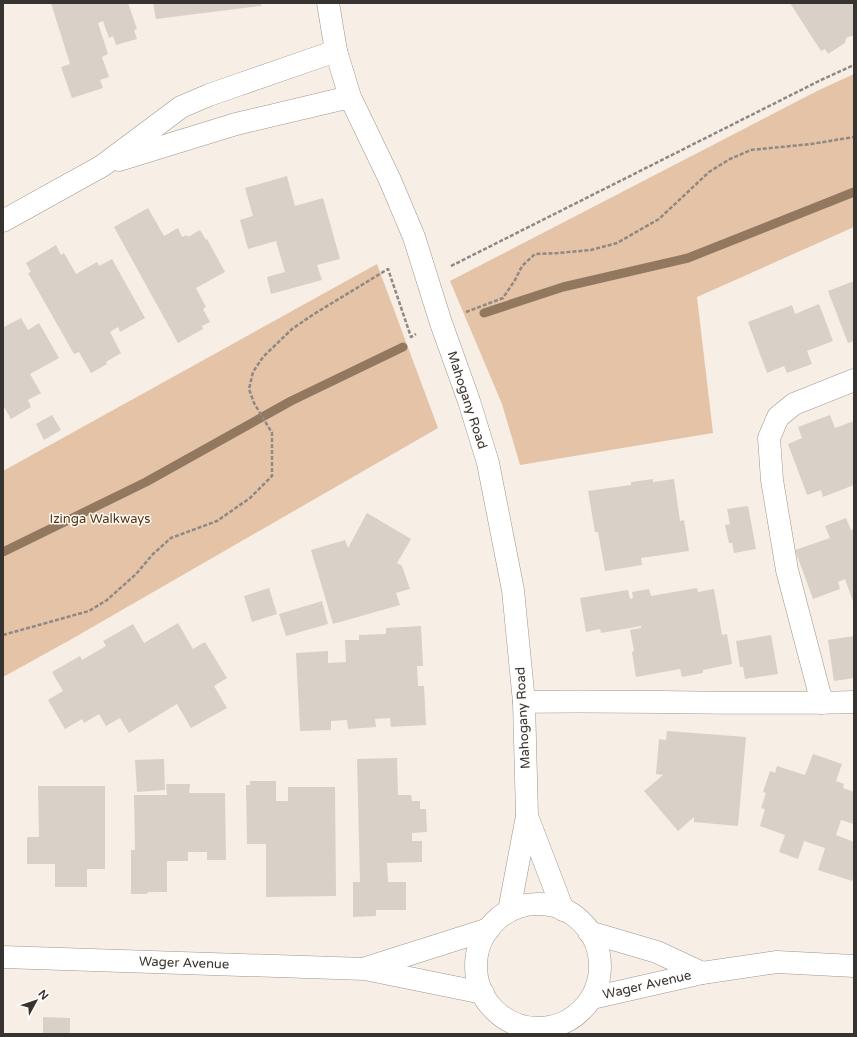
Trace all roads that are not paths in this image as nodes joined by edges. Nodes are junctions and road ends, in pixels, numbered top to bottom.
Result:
1 (328, 3) edge
2 (336, 51) junction
3 (350, 97) junction
4 (102, 166) junction
5 (3, 221) edge
6 (854, 380) edge
7 (524, 702) junction
8 (854, 702) edge
9 (822, 703) junction
10 (527, 816) junction
11 (563, 910) junction
12 (509, 911) junction
13 (489, 929) junction
14 (589, 932) junction
15 (3, 957) edge
16 (854, 966) edge
17 (365, 969) junction
18 (702, 973) junction
19 (482, 993) junction
20 (592, 998) junction
21 (505, 1026) edge
22 (562, 1029) edge

1 - 2 street, Mahogany Road
2 - 3 street, Mahogany Road
2 - 4 street
3 - 4 street
3 - 7 street, Mahogany Road
4 - 5 street
6 - 9 street
7 - 9 street
7 - 10 street, Mahogany Road
8 - 9 street
10 - 11 street, Mahogany Road
10 - 12 street, Mahogany Road
11 - 12 street
11 - 14 street
12 - 13 street
13 - 17 street, Wager Avenue
13 - 19 street
14 - 18 street, Wager Avenue
14 - 20 street
15 - 17 street, Wager Avenue
16 - 18 street, Wager Avenue
17 - 19 street, Wager Avenue
18 - 20 street, Wager Avenue
19 - 21 street
20 - 22 street
21 - 22 street

